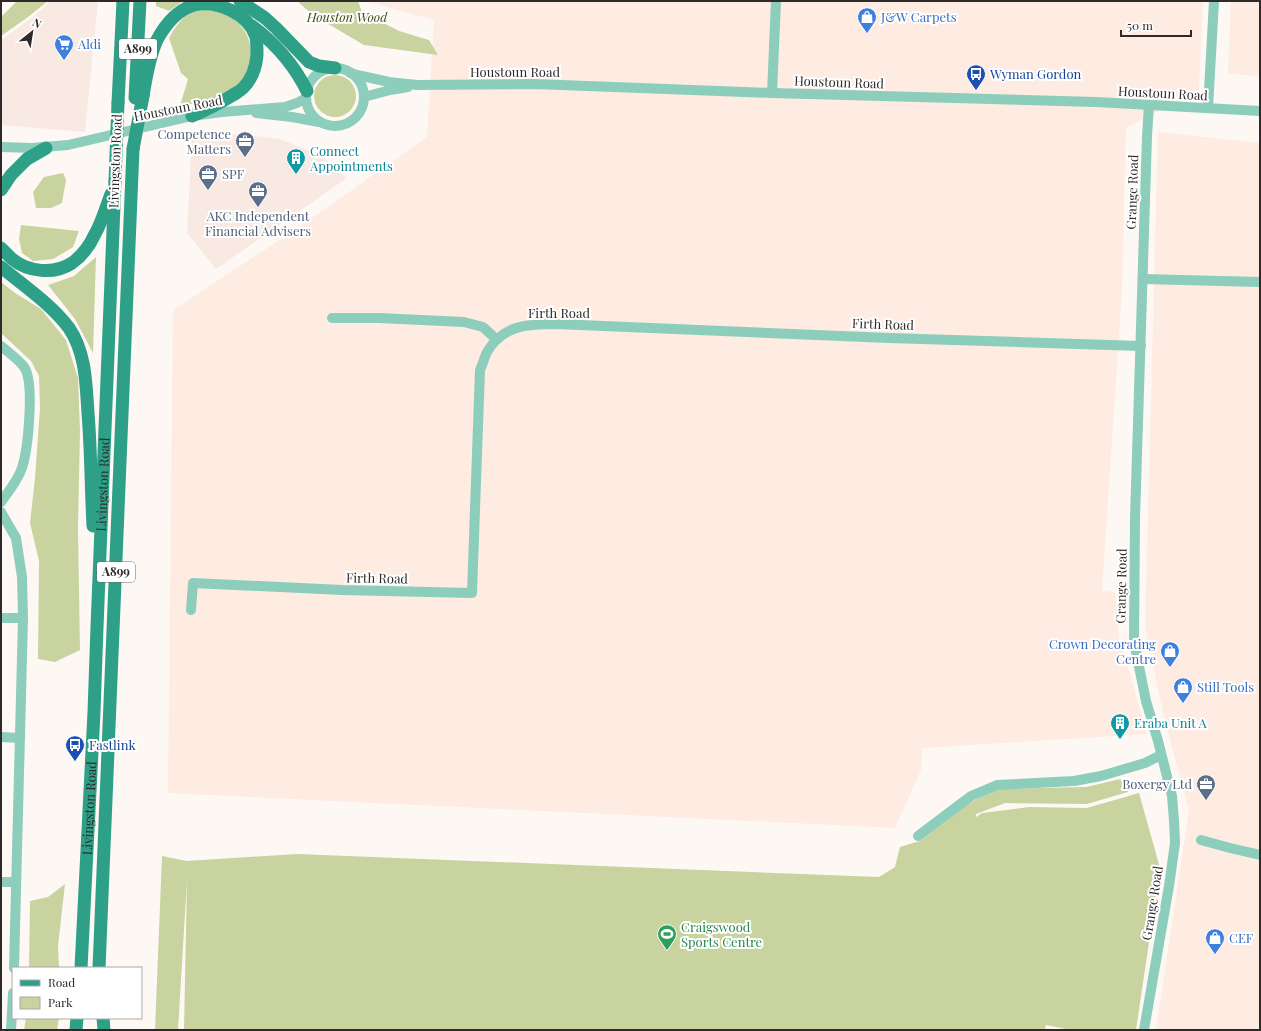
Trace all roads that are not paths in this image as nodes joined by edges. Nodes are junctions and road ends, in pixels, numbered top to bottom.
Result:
1 (123, 1) edge
2 (140, 1) edge
3 (240, 1) edge
4 (776, 1) edge
5 (1214, 1) edge
6 (247, 23) junction
7 (335, 68) junction
8 (350, 73) junction
9 (417, 85) junction
10 (772, 93) junction
11 (306, 94) junction
12 (139, 97) junction
13 (364, 97) junction
14 (1149, 105) junction
15 (1208, 108) junction
16 (242, 110) junction
17 (1260, 111) edge
18 (192, 116) junction
19 (321, 123) junction
20 (1, 147) edge
21 (46, 148) junction
22 (115, 183) junction
23 (1, 190) edge
24 (1, 248) edge
25 (1, 267) edge
26 (1143, 280) junction
27 (1260, 282) edge
28 (332, 318) dead end
29 (496, 339) junction
30 (1141, 346) junction
31 (3, 352) edge
32 (1, 502) edge
33 (1, 512) edge
34 (191, 610) dead end
35 (1, 618) edge
36 (23, 618) junction
37 (97, 627) junction
38 (1, 737) edge
39 (20, 738) junction
40 (1161, 755) junction
41 (918, 836) dead end
42 (1201, 840) dead end
43 (1260, 855) edge
44 (1, 882) edge
45 (16, 882) junction
46 (14, 967) edge
47 (81, 967) edge
48 (99, 967) edge
49 (12, 1012) edge
50 (78, 1019) edge
51 (97, 1019) edge
52 (103, 1019) edge
53 (11, 1030) edge
54 (77, 1030) edge
55 (97, 1030) edge
56 (104, 1030) edge
57 (1144, 1030) edge

1 - 22 main road, Livingston Road / A899, bridge
2 - 12 main road, A899
3 - 7 main road
4 - 10 street
5 - 15 street
6 - 11 main road
6 - 12 main road
6 - 18 main road
7 - 8 street
7 - 11 street
8 - 9 street, Houstoun Road
8 - 13 street
9 - 10 street, Houstoun Road
9 - 13 street, Houstoun Road
10 - 14 street, Houstoun Road
11 - 16 street, Houstoun Road
11 - 19 street
12 - 48 main road, Livingston Road / A899, bridge
13 - 19 street
14 - 15 street, Houstoun Road
14 - 26 street, Grange Road
15 - 17 street, Houstoun Road
16 - 18 street, Houstoun Road
16 - 19 street, Houstoun Road
18 - 21 street, Houstoun Road
20 - 21 street, Houstoun Road
21 - 23 main road
22 - 24 main road
22 - 37 main road, Livingston Road / A899
25 - 37 main road
26 - 27 street
26 - 30 street, Grange Road
28 - 29 street
29 - 30 street, Firth Road
29 - 34 street, Firth Road
30 - 40 street, Grange Road
31 - 32 street
33 - 36 street
35 - 36 street
36 - 39 street
37 - 47 main road, Livingston Road / A899
38 - 39 street
39 - 45 street
40 - 41 street
40 - 57 street, Grange Road
42 - 43 street
44 - 45 street
45 - 46 street
49 - 53 street
50 - 54 main road
51 - 55 main road
52 - 56 main road

